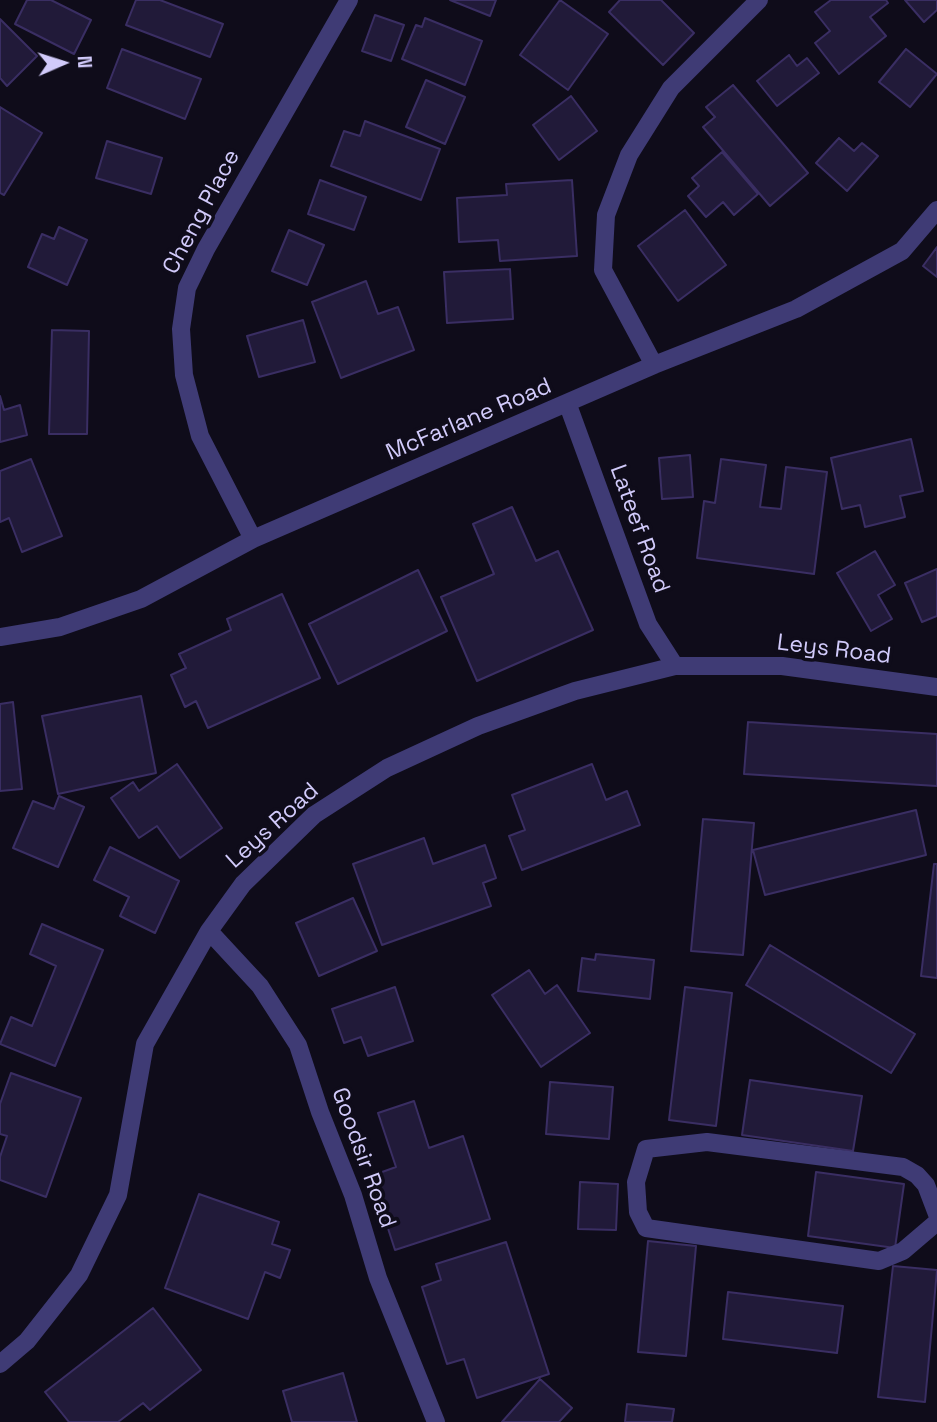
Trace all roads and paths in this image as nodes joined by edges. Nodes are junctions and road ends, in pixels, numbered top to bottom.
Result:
1 (349, 0) edge
2 (759, 0) edge
3 (937, 209) edge
4 (654, 365) junction
5 (568, 405) junction
6 (253, 539) junction
7 (0, 637) edge
8 (675, 666) junction
9 (937, 687) edge
10 (209, 931) junction
11 (937, 1214) edge
12 (937, 1222) edge
13 (0, 1364) edge
14 (436, 1422) edge

1 - 6 street, Cheng Place
2 - 4 street
3 - 4 street, McFarlane Road
4 - 5 street, McFarlane Road
5 - 6 street, McFarlane Road
5 - 8 street, Lateef Road
6 - 7 street, McFarlane Road
8 - 9 street, Leys Road
8 - 10 street, Leys Road
10 - 13 street, Leys Road
10 - 14 street, Goodsir Road
11 - 12 street

